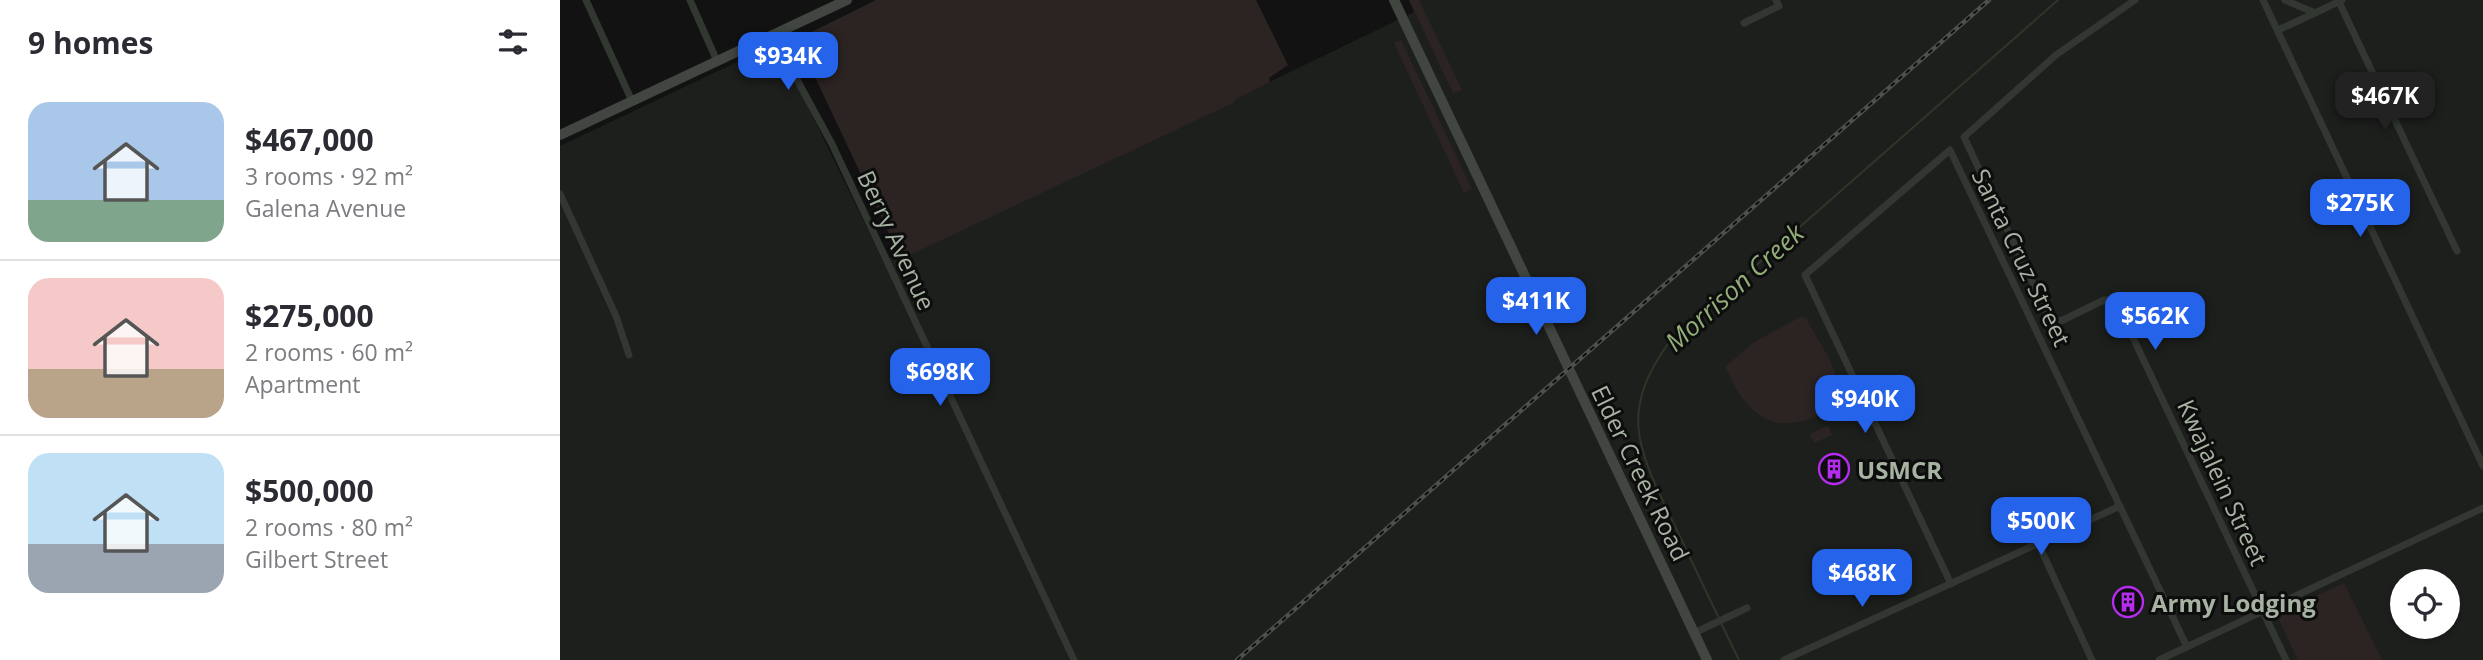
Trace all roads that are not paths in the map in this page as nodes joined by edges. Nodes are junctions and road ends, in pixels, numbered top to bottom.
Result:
1 (586, 0) edge
2 (690, 0) edge
3 (848, 0) edge
4 (1394, 0) edge
5 (1776, 0) edge
6 (2136, 0) edge
7 (2263, 0) edge
8 (2285, 0) edge
9 (2341, 1) edge
10 (2315, 13) junction
11 (1744, 23) dead end
12 (2278, 30) junction
13 (782, 31) junction
14 (717, 61) junction
15 (632, 101) junction
16 (560, 135) edge
17 (560, 194) edge
18 (2457, 251) dead end
19 (629, 355) dead end
20 (2483, 466) edge
21 (2120, 506) junction
22 (2483, 508) edge
23 (2038, 543) junction
24 (1951, 584) junction
25 (1747, 608) dead end
26 (2263, 611) junction
27 (1694, 633) junction
28 (2187, 647) junction
29 (1074, 660) edge
30 (1707, 660) edge
31 (1784, 660) edge
32 (2092, 660) edge
33 (2159, 660) edge
34 (2286, 660) edge

1 - 15 street
2 - 14 street
3 - 13 street
4 - 27 street, Elder Creek Road
5 - 11 street
6 - 26 street, Kwajalein Street
7 - 12 street
8 - 10 street
9 - 10 street
9 - 18 street
10 - 12 street
12 - 20 street
13 - 14 street
13 - 29 street, Berry Avenue
14 - 15 street
15 - 16 street
17 - 19 street
21 - 23 street
21 - 24 street, Santa Cruz Street
21 - 28 street, Santa Cruz Street
22 - 26 street
23 - 24 street
23 - 32 street
24 - 31 street
25 - 27 street
26 - 28 street
26 - 34 street, Kwajalein Street
27 - 30 street, Elder Creek Road
28 - 33 street

